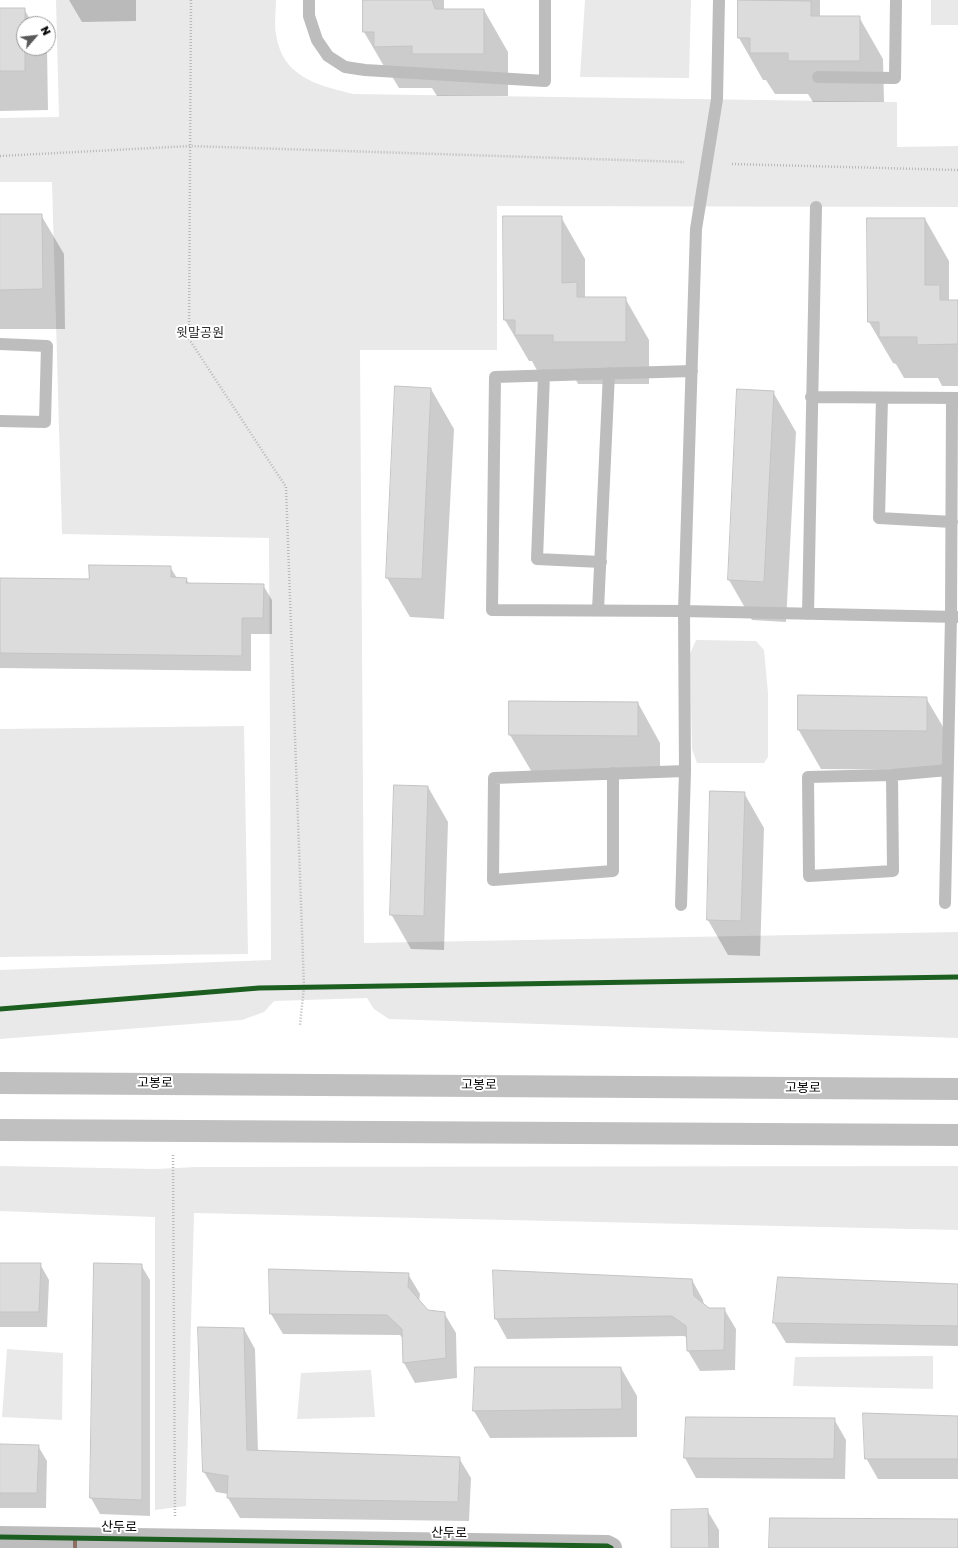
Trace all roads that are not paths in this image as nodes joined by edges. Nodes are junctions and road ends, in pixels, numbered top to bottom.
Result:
1 (309, 0) edge
2 (545, 0) edge
3 (719, 0) edge
4 (896, 0) edge
5 (818, 77) dead end
6 (816, 206) dead end
7 (0, 344) edge
8 (692, 371) junction
9 (609, 373) junction
10 (544, 375) junction
11 (811, 397) junction
12 (882, 398) junction
13 (955, 398) edge
14 (0, 421) edge
15 (952, 522) junction
16 (601, 562) junction
17 (598, 610) junction
18 (684, 611) junction
19 (808, 614) junction
20 (955, 617) edge
21 (948, 770) junction
22 (685, 771) junction
23 (613, 773) junction
24 (892, 775) junction
25 (945, 904) dead end
26 (681, 905) dead end
27 (0, 1083) edge
28 (958, 1089) edge
29 (0, 1130) edge
30 (958, 1135) edge
31 (0, 1537) edge
32 (75, 1543) edge
33 (286, 1545) edge
34 (611, 1548) edge

1 - 2 lane
3 - 8 lane
4 - 5 lane
6 - 11 lane
7 - 14 lane
8 - 9 lane
8 - 18 lane
9 - 10 lane
9 - 16 lane
10 - 16 lane
10 - 17 lane
11 - 12 lane
11 - 19 lane
12 - 13 lane
12 - 15 lane
13 - 15 lane
15 - 20 lane
16 - 17 lane
17 - 18 lane
18 - 19 lane
18 - 22 lane
19 - 20 lane
20 - 21 lane
21 - 24 lane
21 - 25 lane
22 - 23 lane
22 - 26 lane
23 - 23 lane
24 - 24 lane
27 - 28 main road, 고봉로
29 - 30 main road
31 - 32 street, 산두로
32 - 33 street, 산두로
33 - 34 street, 산두로

